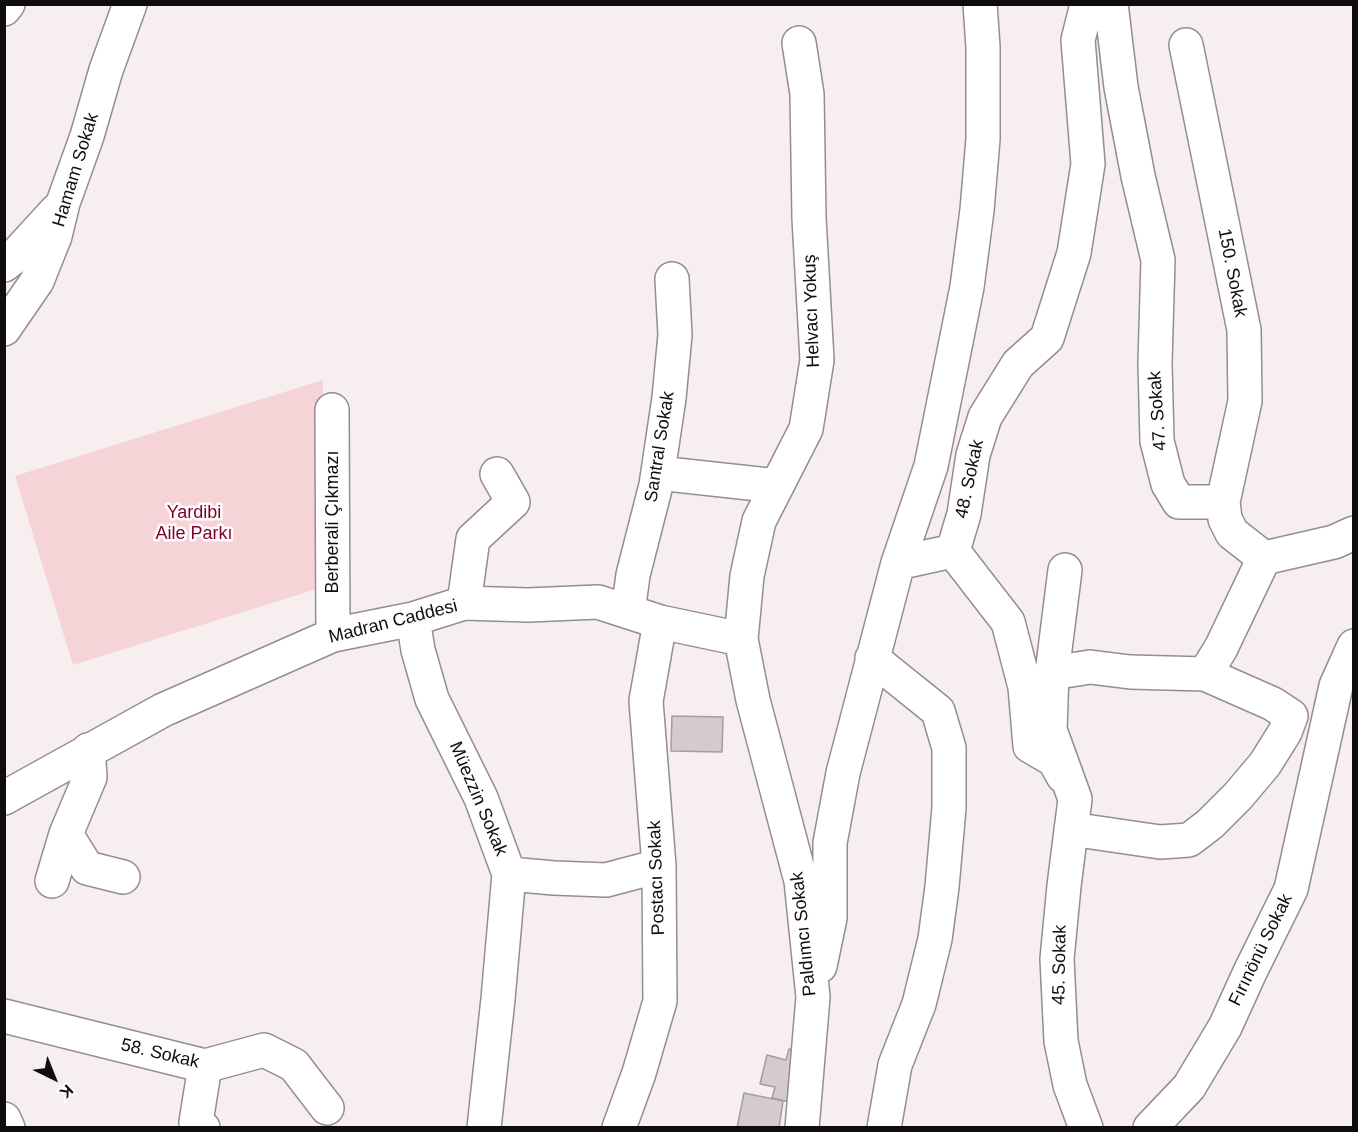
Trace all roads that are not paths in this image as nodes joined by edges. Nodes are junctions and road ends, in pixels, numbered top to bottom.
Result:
1 (8, 4) edge
2 (130, 4) edge
3 (980, 4) edge
4 (1087, 4) edge
5 (1111, 4) edge
6 (4, 9) edge
7 (799, 43) dead end
8 (1186, 45) dead end
9 (63, 203) junction
10 (4, 265) edge
11 (672, 279) dead end
12 (4, 328) edge
13 (332, 410) dead end
14 (658, 473) junction
15 (497, 474) dead end
16 (777, 486) junction
17 (1223, 502) junction
18 (1353, 533) edge
19 (953, 551) junction
20 (1264, 558) junction
21 (898, 563) junction
22 (1065, 570) dead end
23 (464, 603) junction
24 (628, 612) junction
25 (413, 619) junction
26 (660, 622) junction
27 (333, 635) junction
28 (741, 639) junction
29 (1353, 646) edge
30 (872, 658) junction
31 (1052, 673) junction
32 (1205, 674) junction
33 (88, 750) junction
34 (4, 798) edge
35 (1073, 814) junction
36 (66, 834) junction
37 (659, 866) junction
38 (509, 874) junction
39 (123, 877) dead end
40 (52, 881) dead end
41 (813, 997) junction
42 (6, 1021) edge
43 (205, 1066) junction
44 (327, 1108) dead end
45 (4, 1119) edge
46 (8, 1128) edge
47 (203, 1128) edge
48 (484, 1128) edge
49 (619, 1128) edge
50 (802, 1128) edge
51 (884, 1128) edge
52 (1086, 1128) edge
53 (1150, 1128) edge

1 - 6 street
2 - 9 street, Hamam Sokak
3 - 21 street
4 - 19 street, 48. Sokak
5 - 17 street, 47. Sokak
7 - 16 street, Helvacı Yokuş
8 - 17 street, 150. Sokak
9 - 10 street
9 - 12 street, Hamam Sokak
11 - 14 street, Santral Sokak
13 - 27 street, Berberali Çıkmazı
14 - 16 street
14 - 24 street, Santral Sokak
15 - 23 street
16 - 28 street, Helvacı Yokuş
17 - 20 street
18 - 20 street
19 - 21 street
19 - 35 street
20 - 32 street
21 - 30 street
22 - 31 street
23 - 24 street, Madran Caddesi
23 - 25 street, Madran Caddesi
24 - 26 street, Madran Caddesi
25 - 27 street, Madran Caddesi
25 - 38 street, Müezzin Sokak
26 - 28 street, Madran Caddesi
26 - 37 street, Postacı Sokak
27 - 33 street, Madran Caddesi
28 - 41 street, Paldımcı Sokak
29 - 53 street, Fırınönü Sokak
30 - 41 street
30 - 51 street
31 - 32 street
31 - 35 street
32 - 35 street
33 - 34 street, Madran Caddesi
33 - 36 street
35 - 52 street, 45. Sokak
36 - 39 street
36 - 40 street
37 - 38 street
37 - 49 street, Postacı Sokak
38 - 48 street, Müezzin Sokak
41 - 50 street, Paldımcı Sokak
42 - 43 street, 58. Sokak
43 - 44 street, 58. Sokak
43 - 47 street
45 - 46 street

